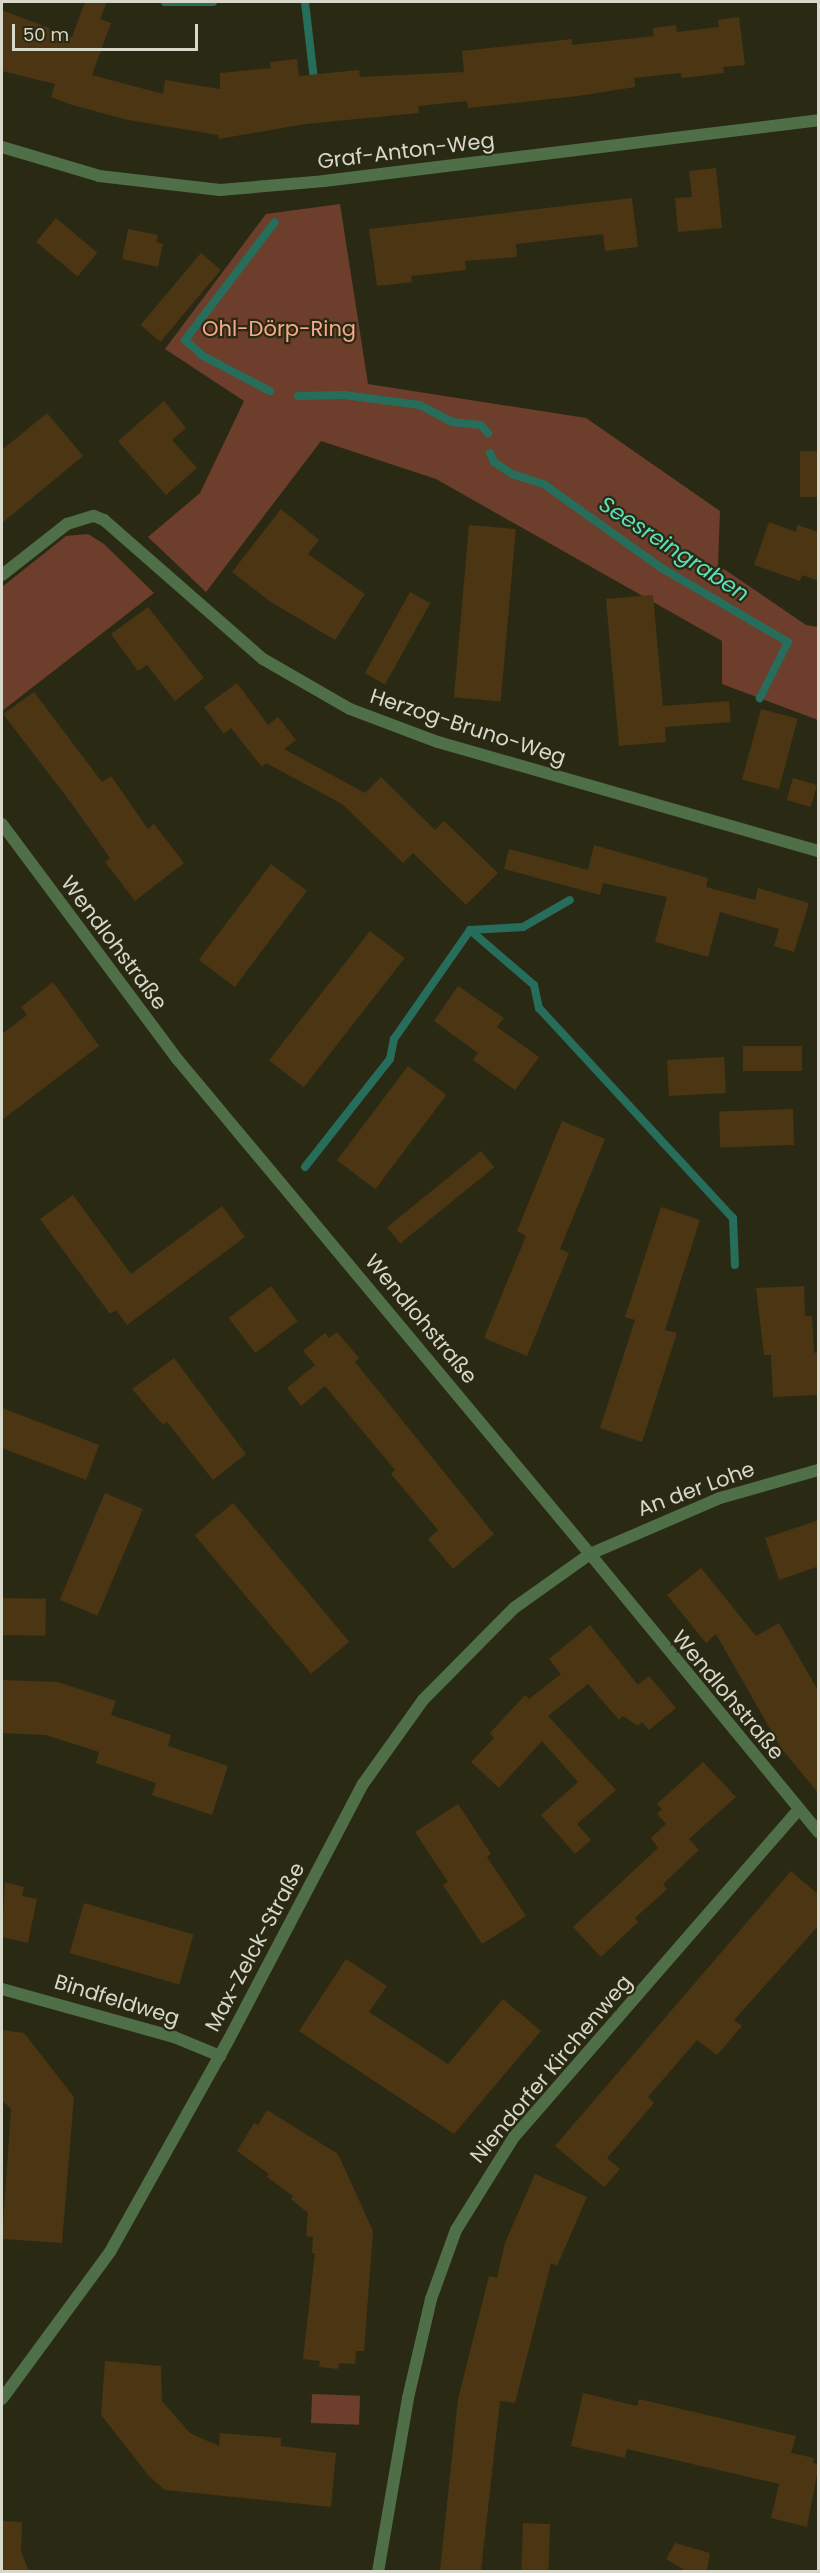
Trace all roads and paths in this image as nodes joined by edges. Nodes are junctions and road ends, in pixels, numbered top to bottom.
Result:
1 (819, 120) edge
2 (2, 147) edge
3 (2, 575) edge
4 (2, 824) edge
5 (819, 851) edge
6 (819, 1470) edge
7 (590, 1554) junction
8 (798, 1810) junction
9 (819, 1832) edge
10 (2, 1989) edge
11 (220, 2056) junction
12 (2, 2399) edge
13 (378, 2571) edge

1 - 2 street, Graf-Anton-Weg
3 - 5 street, Herzog-Bruno-Weg
4 - 7 street, Wendlohstraße
6 - 7 street, An der Lohe
7 - 8 street, Wendlohstraße
7 - 11 street, Max-Zelck-Straße
8 - 9 street, Wendlohstraße
8 - 13 street, Niendorfer Kirchenweg
10 - 11 street, Bindfeldweg
11 - 12 street, Max-Zelck-Straße

